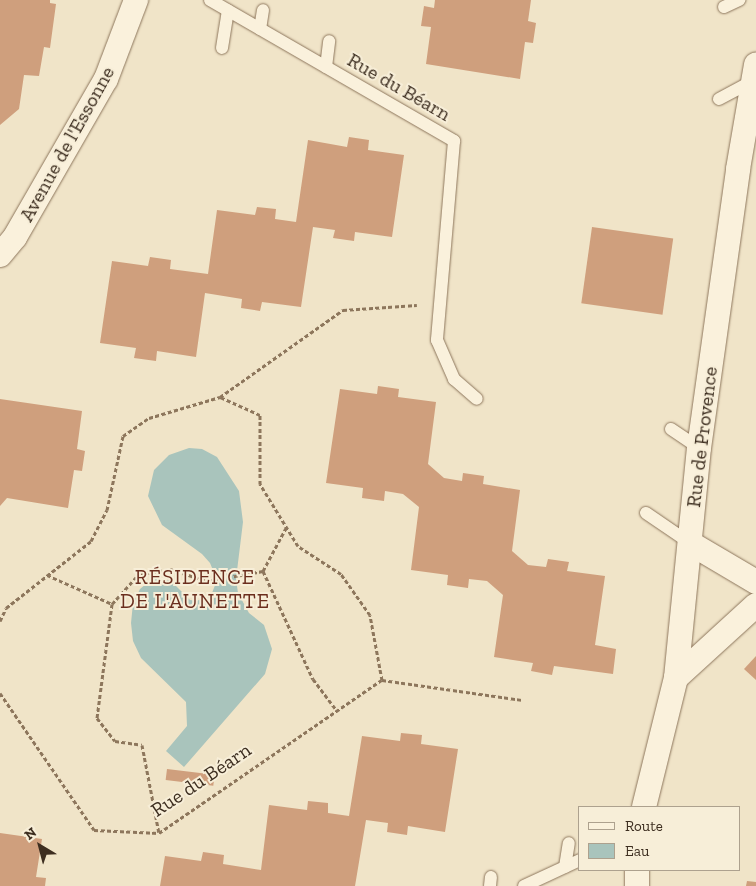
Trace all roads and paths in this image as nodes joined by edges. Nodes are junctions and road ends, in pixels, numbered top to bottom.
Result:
1 (136, 0) edge
2 (210, 0) edge
3 (738, 0) edge
4 (724, 7) dead end
5 (228, 10) junction
6 (263, 10) dead end
7 (260, 29) junction
8 (329, 41) dead end
9 (222, 48) dead end
10 (326, 66) junction
11 (755, 73) edge
12 (719, 99) dead end
13 (756, 145) edge
14 (738, 169) junction
15 (0, 255) edge
16 (440, 303) junction
17 (220, 397) junction
18 (477, 399) dead end
19 (672, 430) dead end
20 (699, 448) junction
21 (646, 513) dead end
22 (287, 528) junction
23 (690, 543) junction
24 (263, 571) junction
25 (47, 576) junction
26 (756, 582) edge
27 (112, 604) junction
28 (756, 605) edge
29 (0, 621) edge
30 (676, 678) junction
31 (382, 680) junction
32 (0, 693) edge
33 (522, 700) dead end
34 (336, 710) junction
35 (644, 806) edge
36 (159, 833) junction
37 (569, 843) dead end
38 (578, 861) edge
39 (565, 867) junction
40 (637, 871) edge
41 (524, 886) edge
42 (637, 886) edge

1 - 15 street, Avenue de l'Essonne
2 - 5 lane, Rue du Béarn
3 - 4 lane
5 - 7 lane, Rue du Béarn
5 - 9 lane
6 - 7 lane
7 - 10 lane, Rue du Béarn
8 - 10 lane
10 - 16 lane, Rue du Béarn
11 - 12 lane
11 - 14 street, Rue de Provence
13 - 14 street
14 - 20 street, Rue de Provence
16 - 17 path
16 - 18 lane, Rue du Béarn
17 - 22 path
17 - 25 path
19 - 20 lane
20 - 23 street, Rue de Provence
21 - 23 lane
22 - 24 path
22 - 31 path
23 - 26 street
23 - 30 street, Rue de Provence
24 - 27 path
24 - 34 path
25 - 27 path
25 - 29 path
27 - 36 path
28 - 30 street
30 - 35 street, Rue de Provence
31 - 33 path
31 - 34 path, Rue du Béarn
32 - 36 path, Rue du Béarn
34 - 36 path, Rue du Béarn
37 - 39 lane
38 - 39 lane
39 - 41 lane
40 - 42 street

